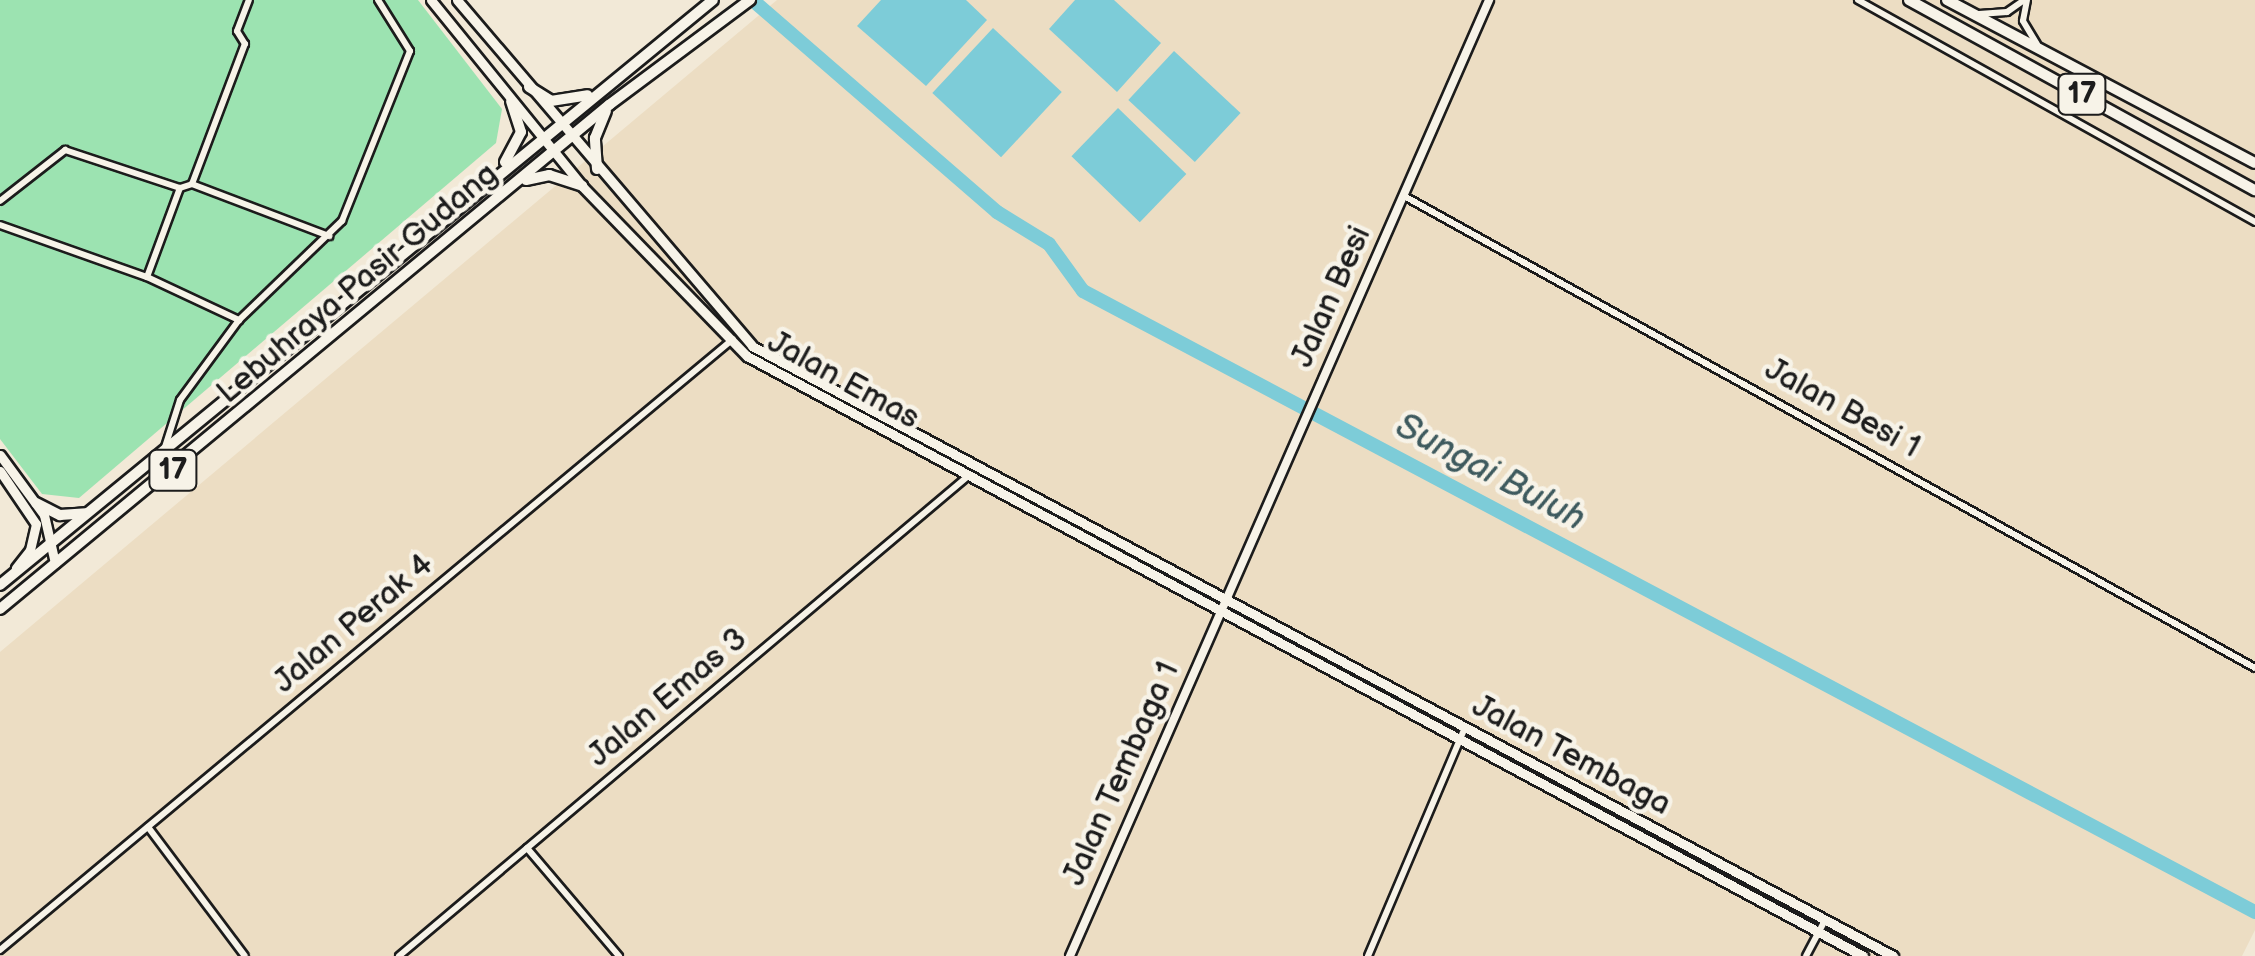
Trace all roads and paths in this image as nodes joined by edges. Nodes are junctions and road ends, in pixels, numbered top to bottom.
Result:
1 (248, 0) edge
2 (378, 0) edge
3 (431, 0) edge
4 (458, 0) edge
5 (713, 0) edge
6 (750, 0) edge
7 (1489, 0) edge
8 (1858, 0) edge
9 (1909, 0) edge
10 (1948, 0) edge
11 (2026, 0) edge
12 (1973, 14) junction
13 (2044, 53) junction
14 (529, 86) junction
15 (596, 93) junction
16 (510, 102) junction
17 (609, 106) junction
18 (558, 122) junction
19 (540, 137) junction
20 (570, 138) junction
21 (553, 152) junction
22 (2255, 162) edge
23 (597, 170) junction
24 (496, 175) junction
25 (192, 184) junction
26 (582, 186) junction
27 (180, 188) junction
28 (512, 188) junction
29 (2255, 190) edge
30 (1404, 196) junction
31 (0, 201) edge
32 (2255, 222) edge
33 (0, 226) edge
34 (329, 236) junction
35 (147, 277) junction
36 (239, 320) junction
37 (738, 335) junction
38 (728, 342) junction
39 (163, 453) junction
40 (0, 454) edge
41 (0, 471) edge
42 (967, 477) junction
43 (36, 503) junction
44 (90, 512) junction
45 (51, 544) junction
46 (55, 563) junction
47 (4, 582) edge
48 (1227, 600) junction
49 (0, 610) edge
50 (1221, 613) junction
51 (2255, 668) edge
52 (1465, 728) junction
53 (1460, 739) junction
54 (148, 827) junction
55 (528, 848) junction
56 (1825, 921) junction
57 (1819, 933) junction
58 (0, 950) edge
59 (245, 956) edge
60 (399, 956) edge
61 (618, 956) edge
62 (1070, 956) edge
63 (1368, 956) edge
64 (1806, 956) edge
65 (1863, 956) edge
66 (1893, 956) edge

1 - 25 street
2 - 34 street
3 - 16 main road, Jalan Emas
4 - 14 main road, Jalan Emas
5 - 15 main road, Lebuhraya Pasir Gudang / 17
6 - 17 main road, Lebuhraya Pasir Gudang / 17
7 - 30 street, Jalan Besi
8 - 32 street
9 - 29 main road, 17
10 - 12 main road, 17
11 - 12 street
11 - 13 street
12 - 13 main road, 17
13 - 22 main road, 17
14 - 15 main road
14 - 18 main road, Jalan Emas
15 - 18 main road, Lebuhraya Pasir Gudang / 17
16 - 19 main road, Jalan Emas
16 - 24 main road
17 - 20 main road, Lebuhraya Pasir Gudang / 17
17 - 23 main road
18 - 19 main road, Lebuhraya Pasir Gudang / 17
18 - 20 main road, Jalan Emas
19 - 21 main road, Jalan Emas
19 - 24 main road, Lebuhraya Pasir Gudang / 17
20 - 21 main road, Lebuhraya Pasir Gudang / 17
20 - 23 main road, Jalan Emas
21 - 26 main road, Jalan Emas
21 - 28 main road, Lebuhraya Pasir Gudang / 17
23 - 37 main road, Jalan Emas
24 - 39 main road, Lebuhraya Pasir Gudang / 17
25 - 27 street
25 - 34 street
26 - 28 main road
26 - 38 main road, Jalan Emas
27 - 31 street
27 - 35 street
28 - 46 main road, Lebuhraya Pasir Gudang / 17
30 - 48 street, Jalan Besi
30 - 51 street, Jalan Besi 1
33 - 35 street
34 - 36 street
35 - 36 street
36 - 39 street
37 - 38 street, Jalan Perak 4
37 - 48 main road, Jalan Emas
38 - 42 main road, Jalan Emas
38 - 54 street, Jalan Perak 4
39 - 44 main road, Lebuhraya Pasir Gudang / 17
40 - 43 main road
41 - 47 main road
42 - 50 main road, Jalan Emas
42 - 55 street, Jalan Emas 3
43 - 44 main road
43 - 45 main road
44 - 45 main road, Lebuhraya Pasir Gudang / 17
45 - 46 main road
45 - 47 main road, Lebuhraya Pasir Gudang / 17
46 - 49 main road, Lebuhraya Pasir Gudang / 17
48 - 50 street, Jalan Besi
48 - 52 main road, Jalan Tembaga
50 - 53 main road, Jalan Tembaga
50 - 62 street, Jalan Tembaga 1
52 - 53 street
52 - 56 main road, Jalan Tembaga
53 - 57 main road, Jalan Tembaga
53 - 63 street
54 - 58 street, Jalan Perak 4
54 - 59 street
55 - 60 street, Jalan Emas 3
55 - 61 street
56 - 57 street
56 - 66 main road, Jalan Tembaga
57 - 64 street
57 - 65 main road, Jalan Tembaga

